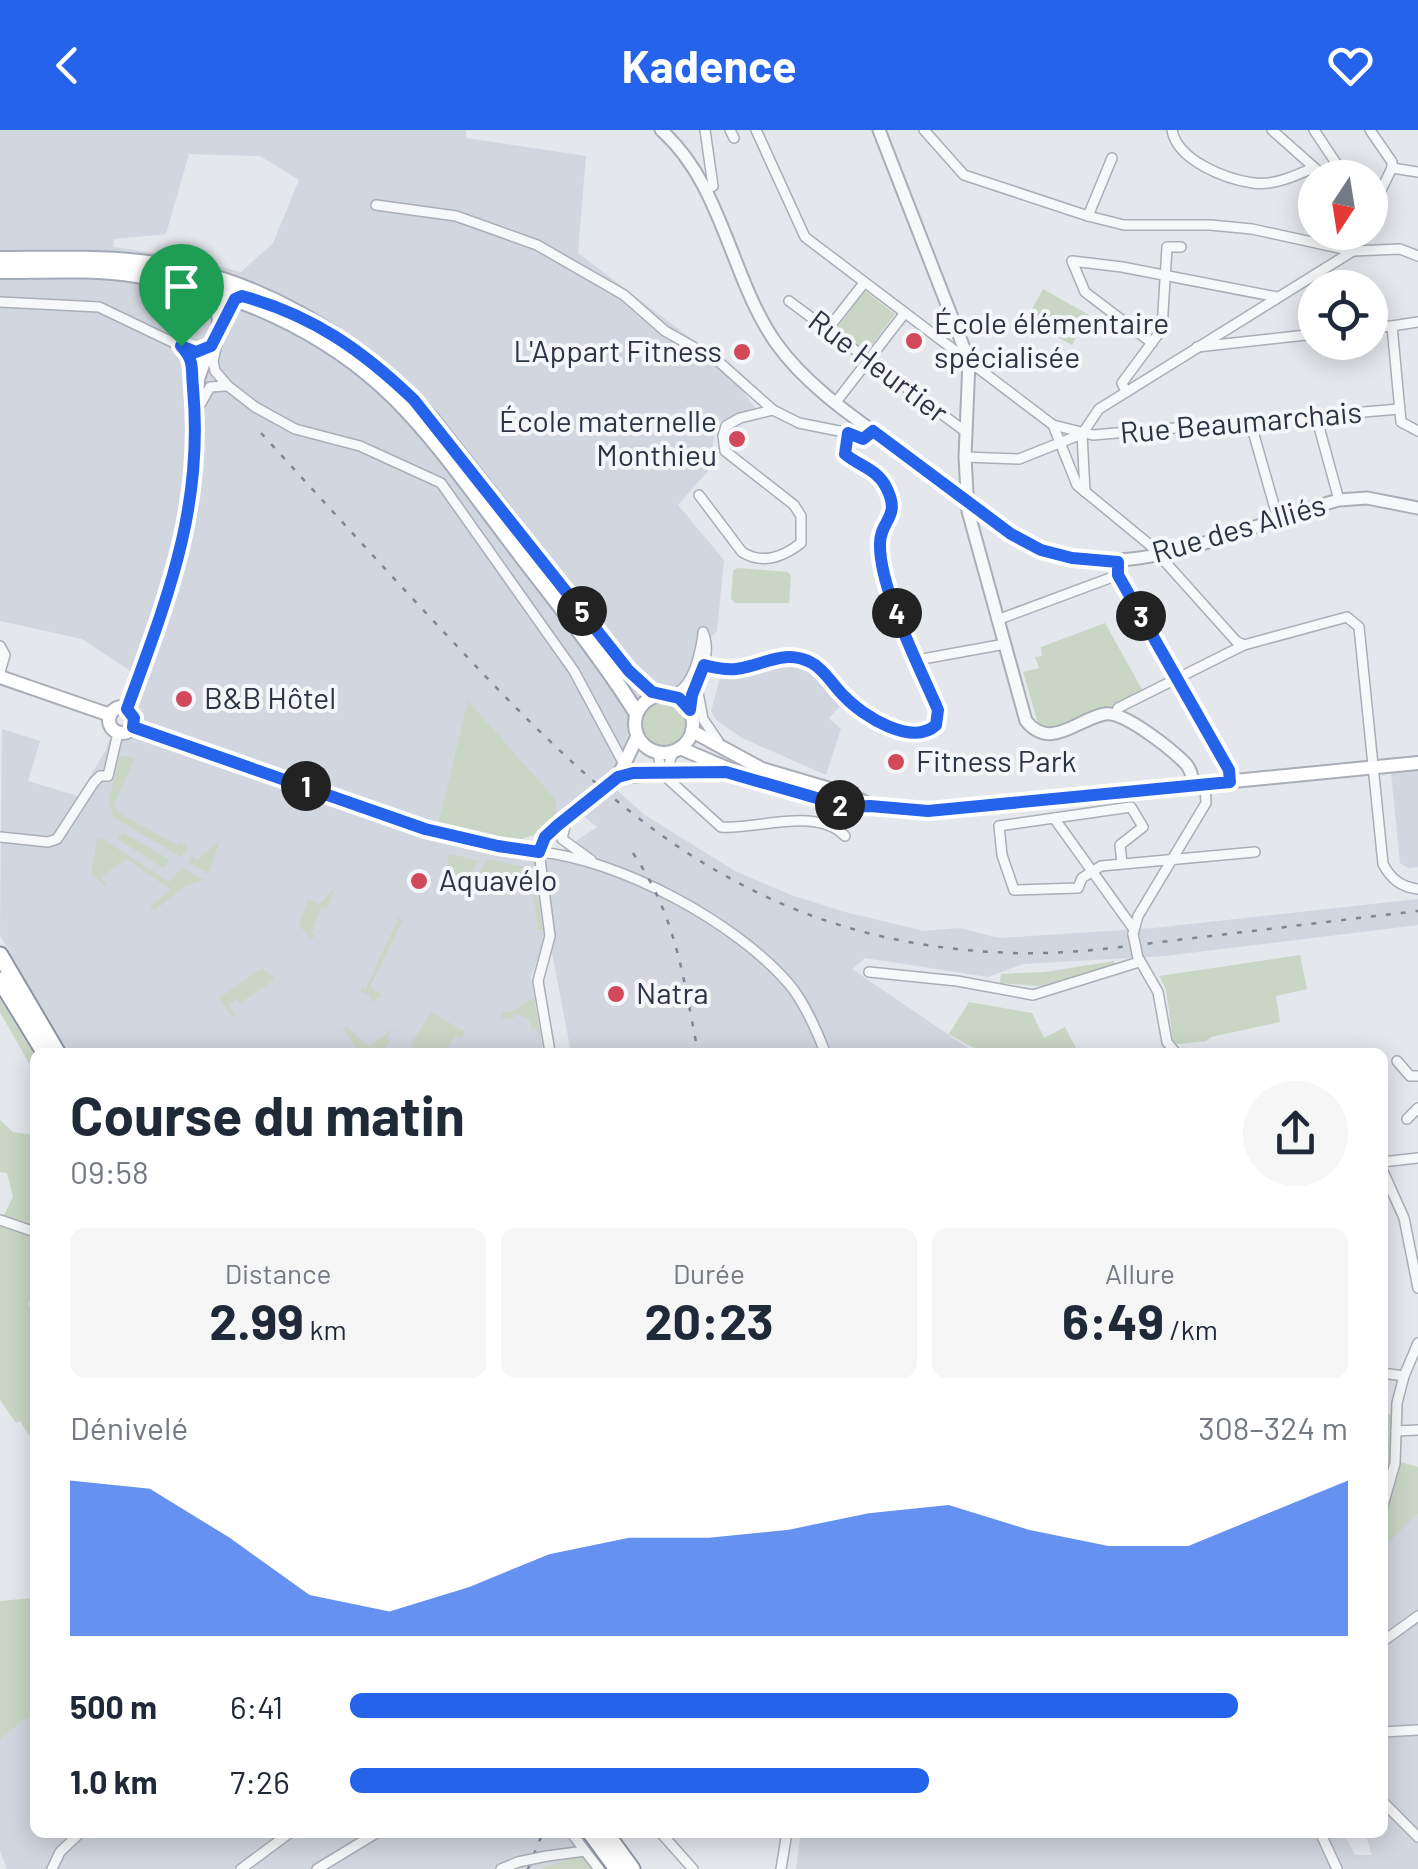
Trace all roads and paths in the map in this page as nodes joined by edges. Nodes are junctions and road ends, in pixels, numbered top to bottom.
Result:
1 (661, 130) edge
2 (705, 130) edge
3 (756, 130) edge
4 (879, 130) edge
5 (924, 130) edge
6 (1172, 130) edge
7 (1272, 130) edge
8 (1314, 130) edge
9 (1370, 130) edge
10 (1112, 158) dead end
11 (1304, 160) edge
12 (1334, 160) edge
13 (1392, 168) junction
14 (1418, 172) edge
15 (1298, 174) edge
16 (1388, 176) edge
17 (705, 190) junction
18 (376, 205) dead end
19 (1088, 216) junction
20 (1181, 247) dead end
21 (1353, 251) junction
22 (1418, 256) edge
23 (0, 259) edge
24 (0, 272) edge
25 (137, 274) junction
26 (1165, 275) junction
27 (864, 283) junction
28 (239, 293) junction
29 (1278, 297) junction
30 (790, 301) dead end
31 (0, 302) edge
32 (904, 314) junction
33 (1418, 322) edge
34 (1388, 326) edge
35 (1392, 326) junction
36 (827, 330) junction
37 (219, 331) junction
38 (1298, 336) edge
39 (1152, 343) junction
40 (181, 346) junction
41 (211, 346) junction
42 (1194, 347) junction
43 (868, 359) junction
44 (969, 361) junction
45 (228, 386) junction
46 (1126, 392) junction
47 (836, 402) junction
48 (196, 404) junction
49 (1399, 409) junction
50 (773, 410) junction
51 (1316, 416) junction
52 (860, 421) junction
53 (1250, 421) junction
54 (1053, 424) junction
55 (195, 427) junction
56 (873, 431) junction
57 (1418, 431) edge
58 (966, 432) junction
59 (851, 434) junction
60 (1082, 434) junction
61 (1061, 442) junction
62 (965, 458) junction
63 (1085, 492) junction
64 (699, 495) dead end
65 (966, 500) junction
66 (1339, 500) junction
67 (1418, 508) edge
68 (1278, 519) junction
69 (1158, 555) junction
70 (1118, 569) junction
71 (998, 620) junction
72 (1005, 644) junction
73 (1244, 645) junction
74 (0, 646) edge
75 (918, 660) junction
76 (704, 665) junction
77 (0, 674) edge
78 (1178, 679) junction
79 (696, 687) junction
80 (664, 695) junction
81 (127, 709) junction
82 (690, 710) junction
83 (636, 712) junction
84 (110, 715) junction
85 (1116, 715) junction
86 (133, 727) junction
87 (692, 731) junction
88 (118, 732) junction
89 (637, 738) junction
90 (666, 751) junction
91 (1418, 762) edge
92 (1376, 767) junction
93 (688, 771) junction
94 (621, 772) junction
95 (665, 775) junction
96 (761, 776) junction
97 (1230, 782) junction
98 (1199, 784) junction
99 (684, 792) junction
100 (1054, 818) junction
101 (562, 824) junction
102 (845, 836) dead end
103 (0, 837) edge
104 (539, 852) junction
105 (1254, 852) dead end
106 (1173, 858) junction
107 (1122, 863) junction
108 (602, 867) junction
109 (1097, 869) junction
110 (1418, 888) edge
111 (1133, 931) junction
112 (0, 955) edge
113 (1139, 960) junction
114 (869, 972) dead end
115 (0, 980) edge
116 (42, 1048) edge
117 (56, 1048) edge
118 (549, 1048) edge
119 (822, 1048) edge
120 (1172, 1048) edge
121 (1398, 1061) dead end
122 (1418, 1076) edge
123 (1418, 1108) edge
124 (1406, 1118) dead end
125 (1418, 1158) edge
126 (1388, 1161) edge
127 (1388, 1183) edge
128 (0, 1220) edge
129 (30, 1230) edge
130 (1418, 1287) edge
131 (1418, 1343) edge
132 (1415, 1356) edge
133 (1388, 1374) edge
134 (1404, 1376) junction
135 (1418, 1430) edge
136 (1396, 1431) junction
137 (1388, 1488) edge
138 (1418, 1616) edge
139 (1388, 1638) edge
140 (1418, 1730) edge
141 (1388, 1732) edge
142 (1388, 1808) edge
143 (1418, 1837) edge
144 (75, 1838) edge
145 (283, 1838) edge
146 (368, 1838) edge
147 (576, 1838) edge
148 (594, 1838) edge
149 (609, 1838) edge
150 (665, 1838) edge
151 (786, 1838) edge
152 (1323, 1838) edge
153 (586, 1851) junction
154 (52, 1869) edge
155 (241, 1869) edge
156 (317, 1869) edge
157 (501, 1869) edge
158 (598, 1869) edge
159 (617, 1869) edge
160 (632, 1869) edge
161 (693, 1869) edge
162 (782, 1869) edge
163 (1337, 1869) edge

1 - 17 street, Rue des Alliés
2 - 17 street
3 - 27 street
4 - 44 street
5 - 19 street
6 - 15 street
7 - 11 street
8 - 12 street
9 - 13 street
10 - 19 street
13 - 14 street
13 - 16 street
17 - 47 street, Rue des Alliés
18 - 50 street
19 - 21 street
20 - 26 street
21 - 22 street
21 - 29 street
23 - 28 main road
24 - 25 main road
25 - 28 main road
25 - 37 main road
26 - 29 street
26 - 39 street
26 - 39 street
27 - 32 street
27 - 36 street
28 - 37 main road
28 - 80 main road
28 - 83 main road
29 - 42 street
30 - 36 street, Rue Heurtier
31 - 40 street
32 - 43 street
32 - 44 street
33 - 35 street
34 - 35 street
35 - 49 street
36 - 43 street, Rue Heurtier
37 - 41 main road
37 - 45 street
38 - 42 street
39 - 46 street
40 - 41 street
40 - 48 street
41 - 48 main road
42 - 46 street
43 - 47 street
43 - 58 street, Rue Heurtier
44 - 54 street
44 - 58 street
45 - 55 street
45 - 94 street
46 - 60 street
47 - 52 street, Rue des Alliés
48 - 55 main road
49 - 51 street, Rue Beaumarchais
49 - 57 street, Rue Beaumarchais
50 - 59 street
50 - 64 street
51 - 53 street, Rue Beaumarchais
51 - 66 street
52 - 56 street, Rue des Alliés
52 - 59 street
53 - 60 street, Rue Beaumarchais
53 - 68 street
54 - 60 street
54 - 61 street
55 - 81 main road
56 - 59 street
56 - 65 street, Rue des Alliés
58 - 62 street
59 - 75 street
60 - 61 street
60 - 63 street
61 - 62 street
61 - 63 street
62 - 65 street
63 - 69 street
65 - 70 street, Rue des Alliés
65 - 71 street
66 - 67 street, Rue des Alliés
66 - 68 street, Rue des Alliés
68 - 69 street, Rue des Alliés
69 - 70 street, Rue des Alliés
69 - 73 street
70 - 71 street
70 - 78 street
71 - 72 street
72 - 75 street
72 - 85 street
73 - 78 street
73 - 92 street
74 - 77 street
75 - 76 street
76 - 79 street
76 - 80 street
77 - 84 main road
78 - 85 street
78 - 97 street
79 - 82 street
79 - 96 street
80 - 82 main road
80 - 83 main road
81 - 84 main road
81 - 86 main road
82 - 87 main road
83 - 89 main road
84 - 88 main road
85 - 98 street
86 - 88 main road
86 - 104 main road
87 - 90 main road
87 - 96 main road
88 - 103 street
89 - 90 main road
89 - 94 main road
90 - 94 main road
90 - 95 street
90 - 96 main road
91 - 92 main road
92 - 97 main road
92 - 110 street
93 - 95 main road
93 - 96 main road
93 - 99 street
94 - 95 main road
94 - 101 main road, bridge
95 - 99 street
96 - 98 main road
97 - 98 main road
98 - 106 street
99 - 102 street
100 - 107 street
100 - 109 street
100 - 109 street
101 - 104 main road
101 - 108 street
104 - 108 street
104 - 118 street
105 - 106 street
106 - 107 street
106 - 111 street
107 - 109 street
108 - 119 street
109 - 111 street
111 - 113 street, bridge
112 - 117 highway
113 - 114 street
113 - 120 street
115 - 116 highway
121 - 122 street
123 - 124 street
125 - 126 street
127 - 130 street
128 - 129 street
131 - 132 street
132 - 134 street
133 - 134 street
134 - 136 street
135 - 136 street
136 - 137 street
138 - 139 street
140 - 141 street
142 - 143 street
144 - 154 street
145 - 155 street
146 - 156 street
147 - 153 street
148 - 159 highway
149 - 160 highway
150 - 161 street
151 - 162 street
152 - 163 street
153 - 157 street, bridge
153 - 158 street

